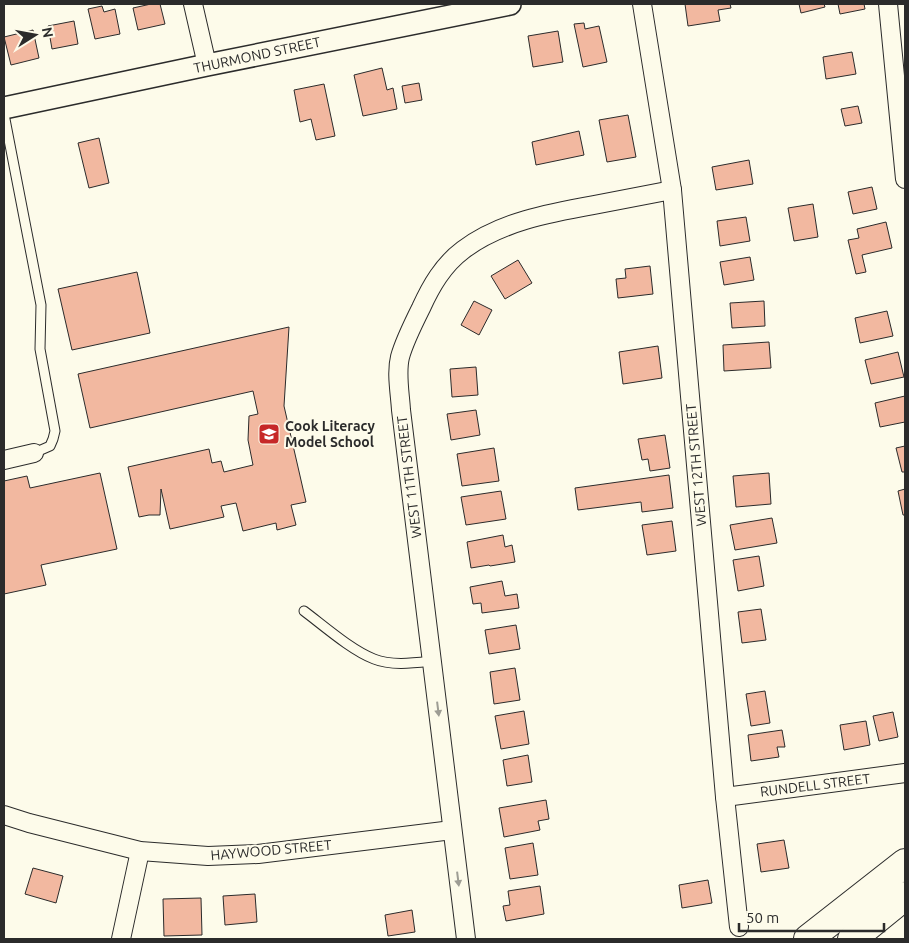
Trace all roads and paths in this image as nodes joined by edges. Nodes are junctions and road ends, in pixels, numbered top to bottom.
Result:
1 (193, 4) edge
2 (510, 4) edge
3 (642, 4) edge
4 (888, 4) edge
5 (206, 65) junction
6 (4, 108) edge
7 (4, 114) edge
8 (905, 168) edge
9 (672, 190) junction
10 (34, 453) joint
11 (4, 460) edge
12 (304, 611) dead end
13 (432, 661) junction
14 (905, 773) edge
15 (725, 797) junction
16 (4, 815) edge
17 (452, 830) junction
18 (140, 851) junction
19 (905, 863) edge
20 (905, 896) edge
21 (739, 927) dead end
22 (121, 939) edge
23 (466, 939) edge
24 (808, 939) edge
25 (852, 939) edge

1 - 5 street
2 - 5 street, THURMOND STREET
3 - 9 street, WEST 12TH STREET
4 - 8 street
5 - 6 street, THURMOND STREET
7 - 10 lane
9 - 13 street, WEST 11TH STREET
9 - 15 street, WEST 12TH STREET
10 - 11 street
12 - 13 lane
13 -> 17 street, WEST 11TH STREET
14 - 15 street, RUNDELL STREET
15 - 21 street, WEST 12TH STREET
16 - 18 street, HAYWOOD STREET
17 - 18 street, HAYWOOD STREET
17 -> 23 street, WEST 11TH STREET
18 - 22 street
19 - 24 main road
20 - 25 main road

